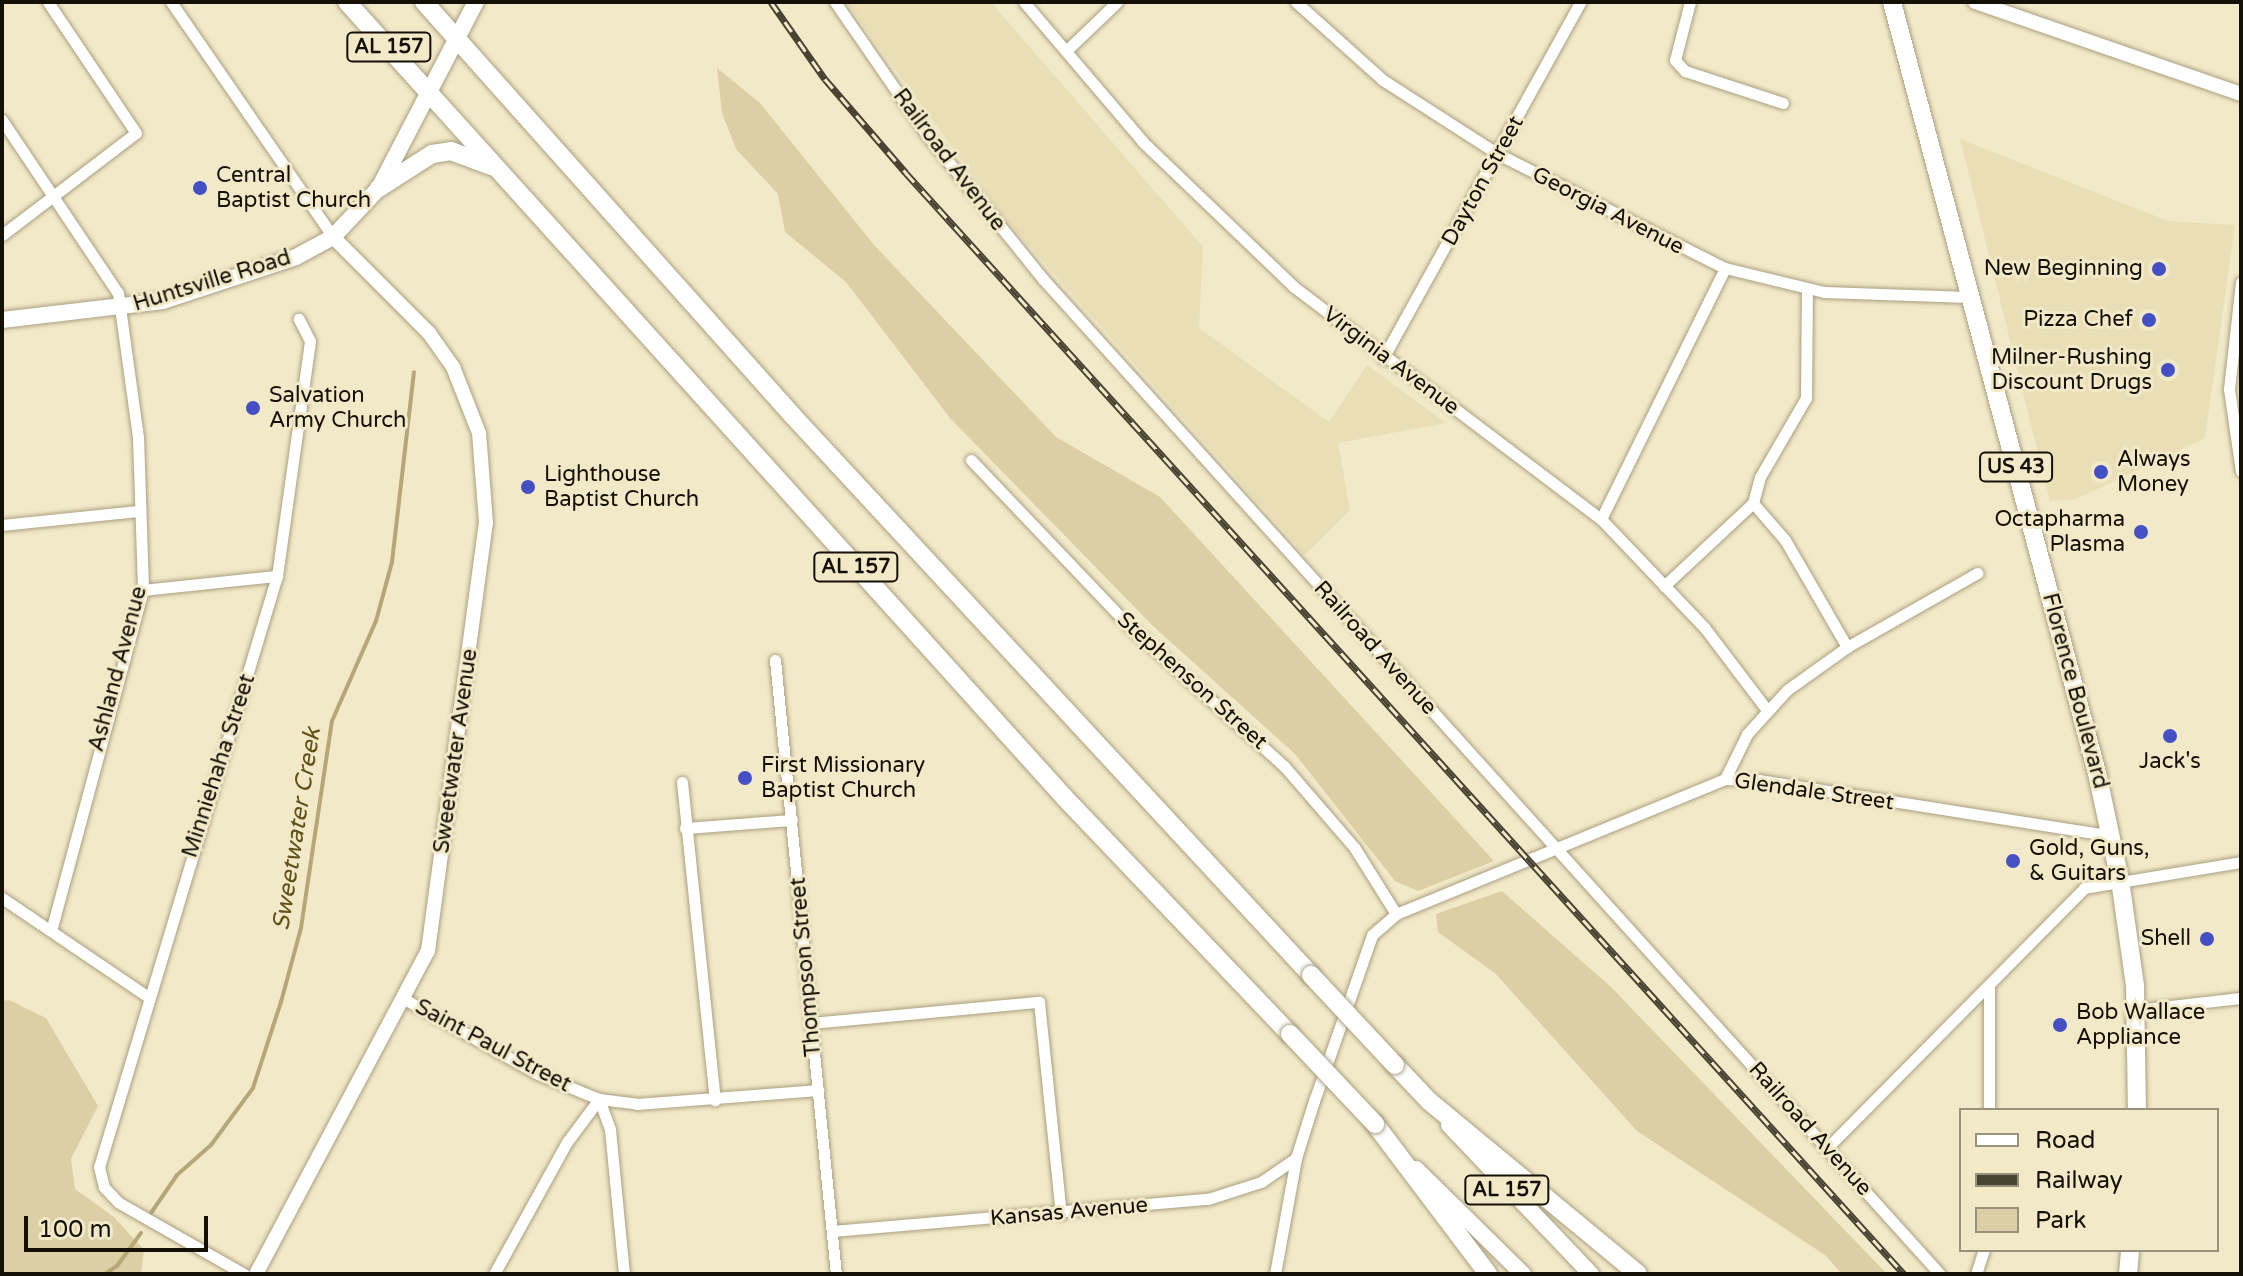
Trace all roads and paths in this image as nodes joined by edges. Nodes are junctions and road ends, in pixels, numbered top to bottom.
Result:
1 (48, 2) edge
2 (171, 2) edge
3 (347, 2) edge
4 (424, 2) edge
5 (476, 2) edge
6 (835, 2) edge
7 (1024, 2) edge
8 (1117, 2) edge
9 (1296, 2) edge
10 (1580, 2) edge
11 (1690, 2) edge
12 (1892, 2) edge
13 (1975, 2) edge
14 (457, 37) junction
15 (1068, 49) junction
16 (430, 93) junction
17 (2241, 94) edge
18 (1783, 103) dead end
19 (2, 120) edge
20 (1498, 154) junction
21 (502, 172) junction
22 (379, 188) junction
23 (54, 197) junction
24 (2, 235) edge
25 (333, 237) junction
26 (1725, 268) junction
27 (2241, 282) edge
28 (1807, 289) junction
29 (1969, 297) junction
30 (122, 309) junction
31 (299, 319) dead end
32 (2, 320) edge
33 (1383, 358) junction
34 (971, 460) dead end
35 (2241, 471) edge
36 (1753, 503) junction
37 (137, 511) junction
38 (1601, 519) junction
39 (2, 525) edge
40 (1977, 573) dead end
41 (277, 576) junction
42 (1664, 586) junction
43 (143, 590) junction
44 (1847, 647) junction
45 (775, 660) dead end
46 (1767, 710) junction
47 (1725, 779) junction
48 (682, 782) dead end
49 (792, 820) junction
50 (685, 828) junction
51 (2111, 836) junction
52 (1553, 846) junction
53 (2241, 862) edge
54 (2120, 880) junction
55 (2, 898) edge
56 (1396, 914) junction
57 (51, 930) junction
58 (1989, 988) junction
59 (148, 997) junction
60 (2241, 998) edge
61 (406, 1000) junction
62 (2135, 1010) junction
63 (811, 1023) junction
64 (818, 1090) junction
65 (599, 1099) junction
66 (715, 1100) junction
67 (1429, 1101) junction
68 (1989, 1108) edge
69 (2137, 1108) edge
70 (1828, 1147) junction
71 (1403, 1156) junction
72 (1296, 1158) junction
73 (1061, 1214) junction
74 (832, 1231) junction
75 (1983, 1252) edge
76 (2130, 1252) edge
77 (244, 1274) edge
78 (256, 1274) edge
79 (494, 1274) edge
80 (624, 1274) edge
81 (836, 1274) edge
82 (1275, 1274) edge
83 (1488, 1274) edge
84 (1523, 1274) edge
85 (1591, 1274) edge
86 (1638, 1274) edge
87 (1940, 1274) edge
88 (1976, 1274) edge
89 (2128, 1274) edge

1 - 23 street
2 - 25 street
3 - 16 highway, AL 157
4 - 14 highway, AL 157
5 - 14 main road, Huntsville Road
6 - 52 street, Railroad Avenue
7 - 15 street, Virginia Avenue
8 - 15 street
9 - 20 street, Georgia Avenue
10 - 20 street, Dayton Street
11 - 18 street
12 - 29 highway, Florence Boulevard / US 43
13 - 17 street
14 - 16 main road, Huntsville Road
14 - 67 highway, AL 157, bridge
15 - 33 street, Virginia Avenue
16 - 21 highway, AL 157
16 - 22 main road, Huntsville Road
19 - 23 street, Ashland Avenue
20 - 26 street, Georgia Avenue
20 - 33 street, Dayton Street
21 - 22 highway
21 - 71 highway, AL 157, bridge
22 - 25 main road, Huntsville Road
23 - 24 street
23 - 30 street, Ashland Avenue
25 - 30 main road, Huntsville Road
25 - 61 street, Sweetwater Avenue
26 - 28 street, Georgia Avenue
26 - 38 street
27 - 35 street
28 - 29 street, Georgia Avenue
28 - 36 street
29 - 51 highway, Florence Boulevard / US 43
30 - 32 main road, Huntsville Road
30 - 37 street, Ashland Avenue
31 - 41 street, Minniehaha Street
33 - 38 street, Virginia Avenue
34 - 56 street, Stephenson Street
36 - 42 street
36 - 44 street
37 - 39 street
37 - 43 street, Ashland Avenue
38 - 42 street, Virginia Avenue
40 - 44 street
41 - 43 street
41 - 59 street, Minniehaha Street
42 - 46 street, Virginia Avenue
43 - 57 street, Ashland Avenue
44 - 46 street
45 - 49 street, Thompson Street
46 - 47 street
47 - 51 street, Glendale Street
47 - 52 street, Glendale Street
48 - 50 street
49 - 50 street
49 - 63 street, Thompson Street
50 - 66 street
51 - 54 highway, Florence Boulevard / US 43
52 - 56 street, Glendale Street
52 - 70 street, Railroad Avenue
53 - 54 street
54 - 58 street
54 - 62 highway, Florence Boulevard / US 43
55 - 57 street
56 - 72 street
57 - 59 street
58 - 68 street
58 - 70 street
59 - 77 street, Minniehaha Street
60 - 62 street
61 - 65 street, Saint Paul Street
61 - 78 street, Sweetwater Avenue
62 - 69 highway, Florence Boulevard / US 43
63 - 64 street, Thompson Street
63 - 73 street
64 - 66 street, Saint Paul Street
64 - 74 street, Thompson Street
65 - 66 street, Saint Paul Street
65 - 79 street
65 - 80 street
67 - 85 main road, AL 157
67 - 86 highway
70 - 87 street, Railroad Avenue
71 - 83 highway
71 - 84 main road, AL 157
72 - 73 street, Kansas Avenue
72 - 82 street
73 - 74 street, Kansas Avenue
74 - 81 street, Thompson Street
75 - 88 street
76 - 89 highway

